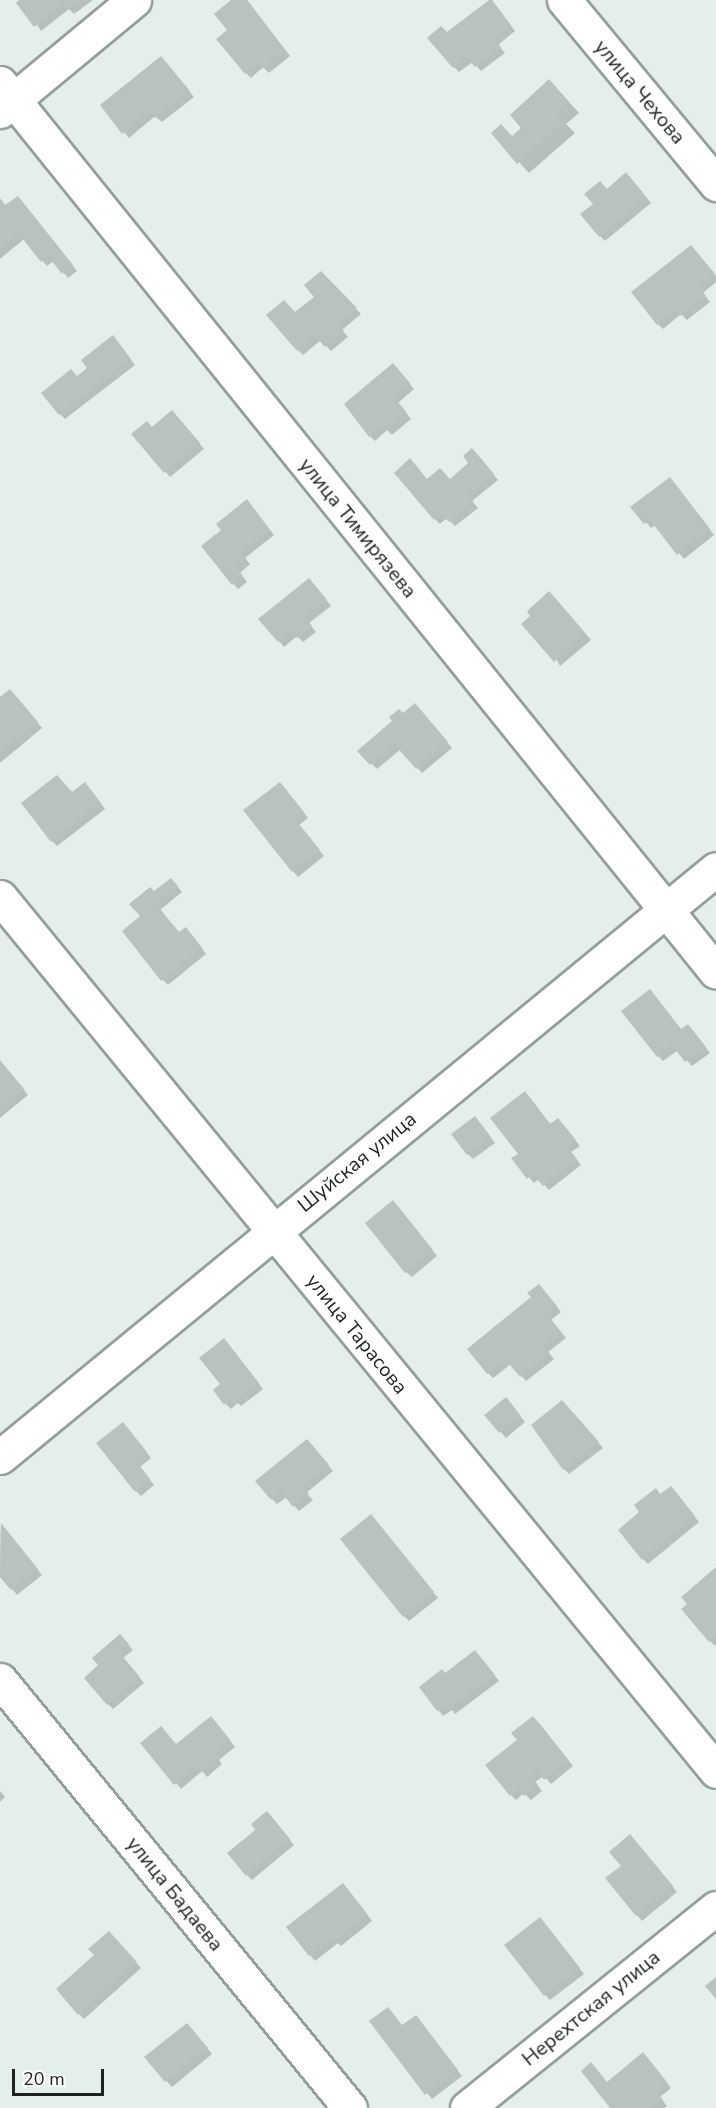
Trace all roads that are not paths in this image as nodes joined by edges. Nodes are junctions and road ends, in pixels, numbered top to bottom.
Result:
1 (134, 0) edge
2 (564, 0) edge
3 (5, 98) edge
4 (716, 184) edge
5 (716, 869) edge
6 (0, 897) edge
7 (665, 910) junction
8 (716, 972) edge
9 (273, 1231) junction
10 (0, 1457) edge
11 (0, 1680) edge
12 (716, 1771) edge
13 (716, 1908) edge
14 (350, 2108) edge
15 (467, 2108) edge

1 - 3 street
2 - 4 street, улица Чехова
3 - 7 street, улица Тимирязева
5 - 7 street, Шуйская улица
6 - 9 street, улица Тарасова
7 - 8 street, улица Тимирязева
7 - 9 street, Шуйская улица
9 - 10 street, Шуйская улица
9 - 12 street, улица Тарасова
11 - 14 street, улица Бадаева
13 - 15 street, Нерехтская улица

